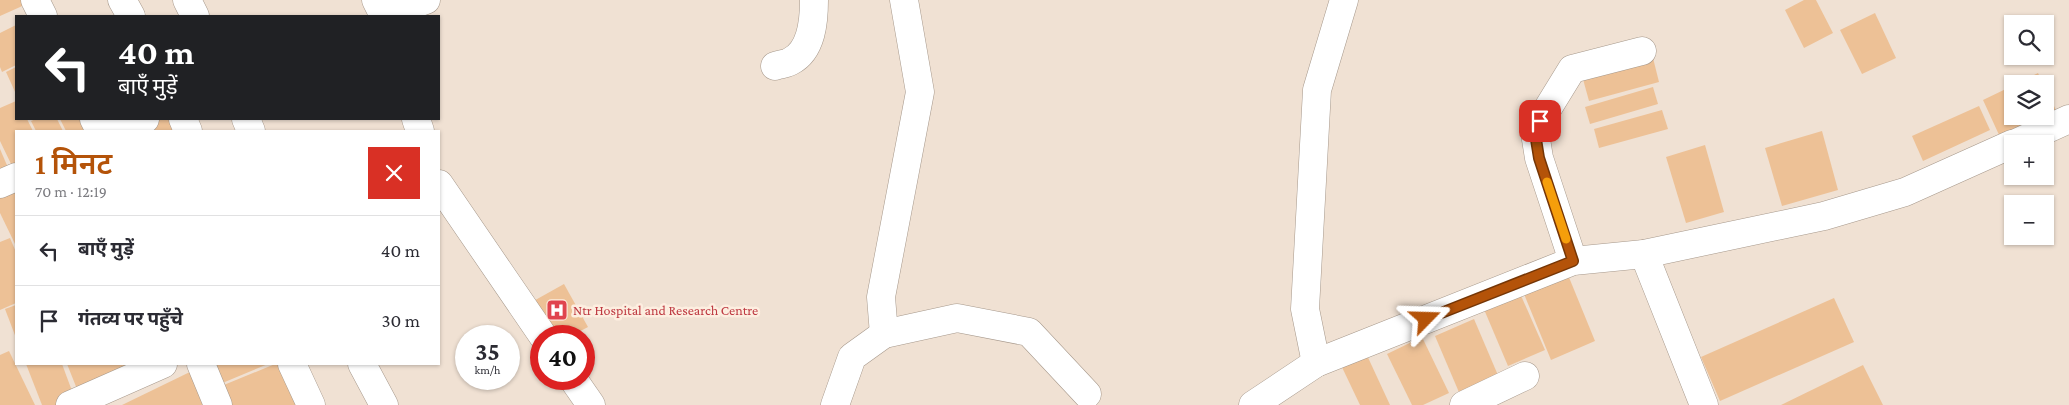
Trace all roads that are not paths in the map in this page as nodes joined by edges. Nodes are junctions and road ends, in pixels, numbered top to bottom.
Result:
1 (35, 0) edge
2 (122, 0) edge
3 (186, 0) edge
4 (376, 0) edge
5 (426, 0) edge
6 (814, 0) edge
7 (904, 0) edge
8 (1344, 0) edge
9 (42, 15) edge
10 (130, 15) edge
11 (194, 15) edge
12 (383, 15) edge
13 (386, 15) edge
14 (1642, 51) dead end
15 (776, 66) dead end
16 (2069, 119) edge
17 (143, 120) edge
18 (120, 130) edge
19 (2033, 135) edge
20 (2004, 148) edge
21 (15, 177) edge
22 (0, 184) edge
23 (440, 185) edge
24 (1644, 254) junction
25 (1573, 261) junction
26 (535, 325) edge
27 (884, 334) junction
28 (1316, 362) junction
29 (161, 365) edge
30 (201, 365) edge
31 (292, 365) edge
32 (363, 365) edge
33 (1525, 376) dead end
34 (580, 390) edge
35 (1087, 394) dead end
36 (70, 405) edge
37 (218, 405) edge
38 (311, 405) edge
39 (384, 405) edge
40 (590, 405) edge
41 (835, 405) edge
42 (1253, 405) edge
43 (1466, 405) edge
44 (1704, 405) edge

1 - 9 street
2 - 10 street
3 - 11 street
4 - 12 street
5 - 13 street
6 - 15 street
7 - 27 street
8 - 28 street
14 - 25 street
16 - 19 street
17 - 18 street
20 - 24 street
21 - 22 street
23 - 26 street
24 - 25 street
24 - 44 street
25 - 28 street
27 - 35 street
27 - 41 street
28 - 42 street
29 - 36 street
30 - 37 street
31 - 38 street
32 - 39 street
33 - 43 street
34 - 40 street

